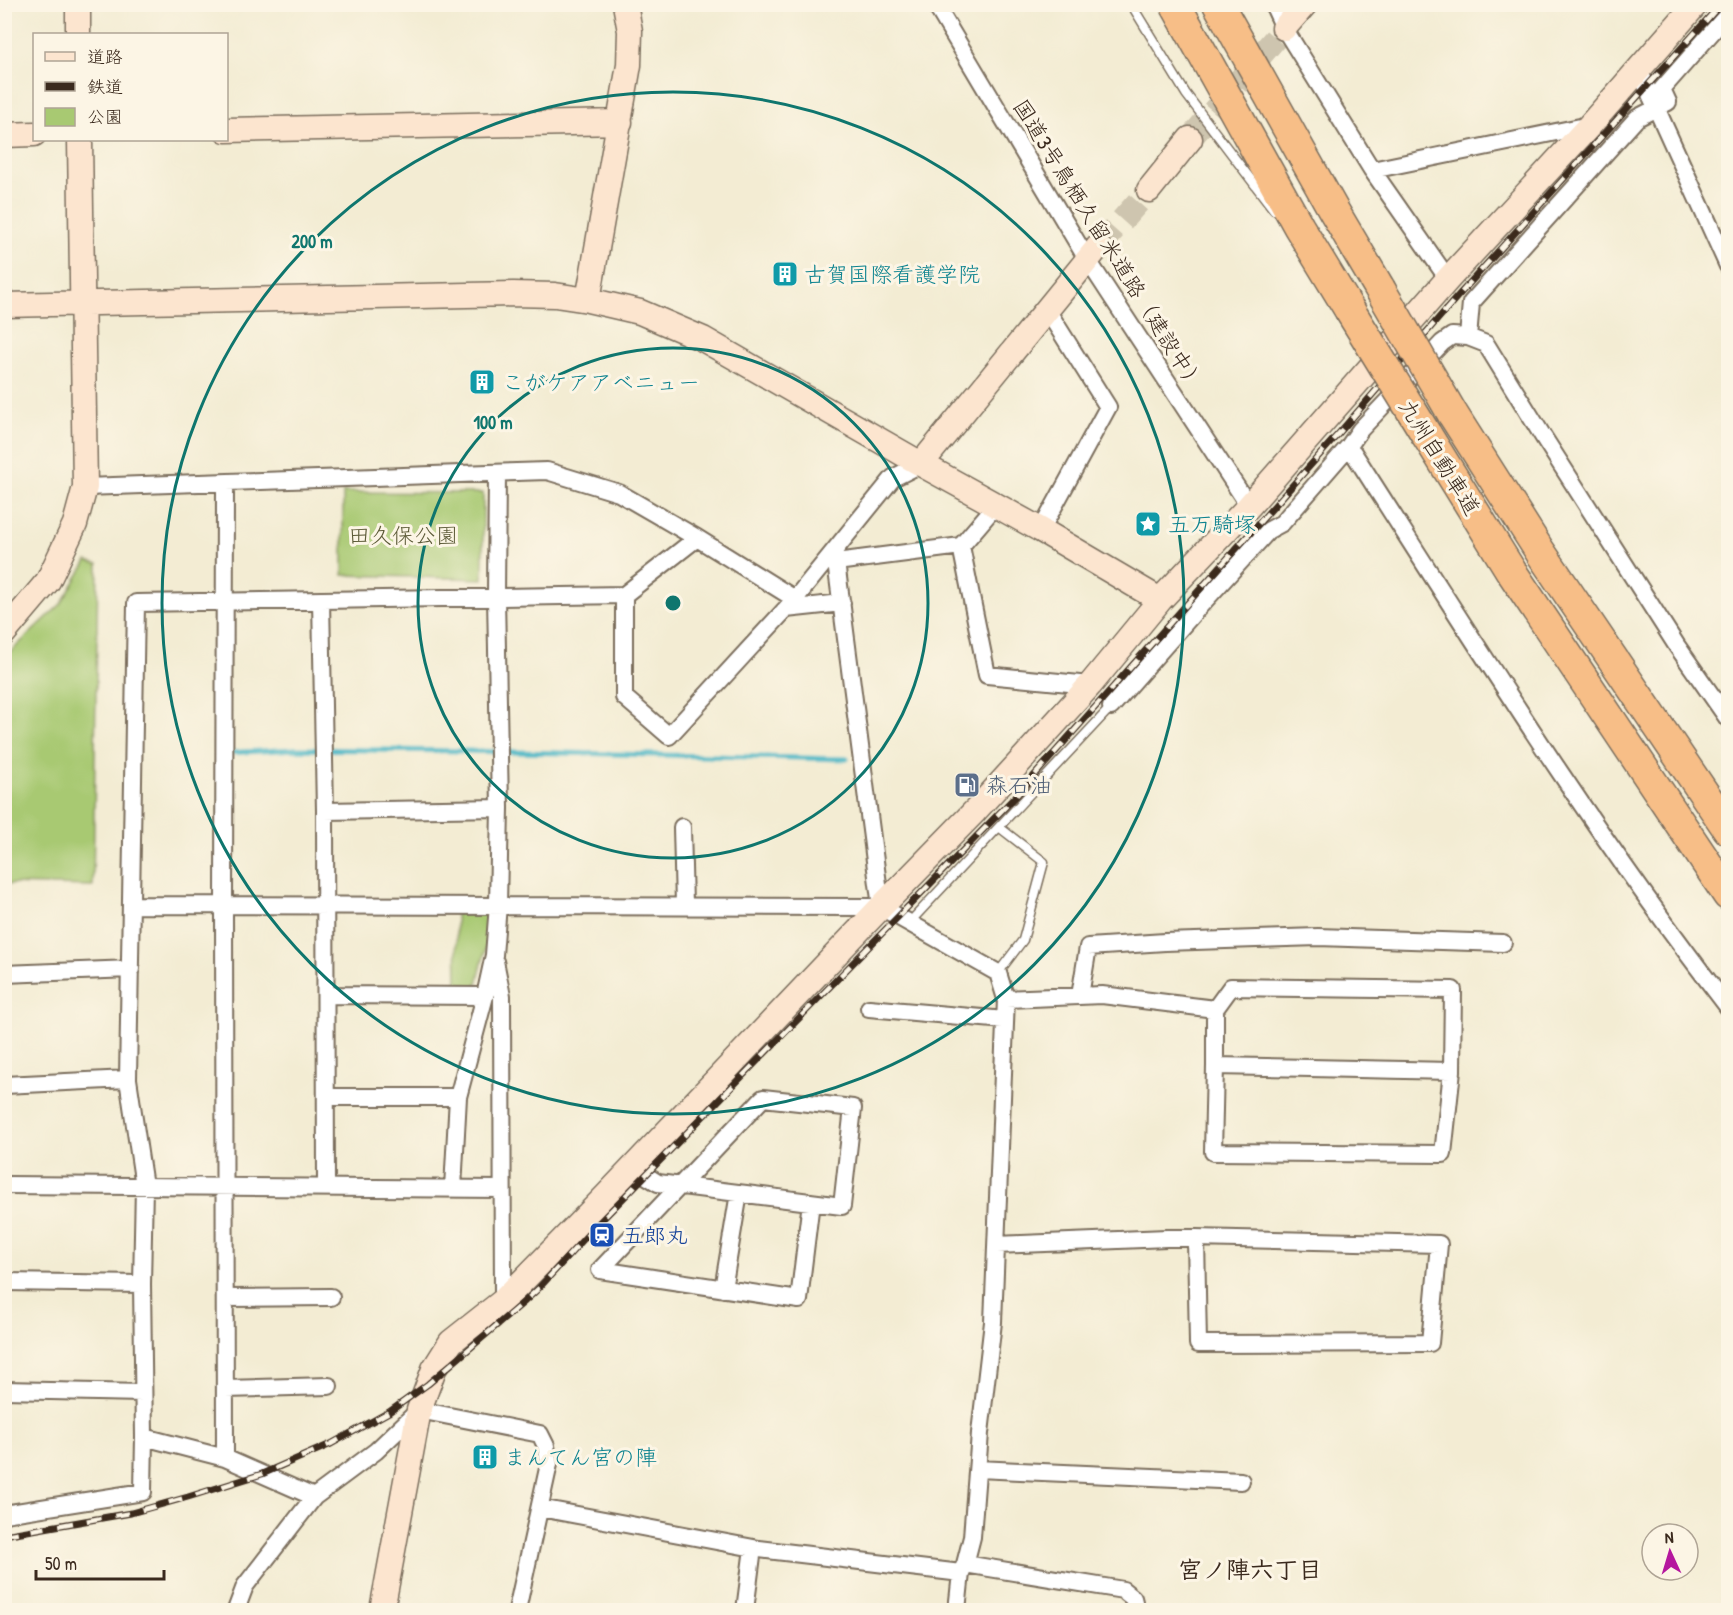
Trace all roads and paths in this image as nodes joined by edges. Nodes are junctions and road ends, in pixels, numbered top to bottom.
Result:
1 (78, 4) edge
2 (626, 4) edge
3 (935, 4) edge
4 (1131, 4) edge
5 (1175, 4) edge
6 (1218, 4) edge
7 (1273, 4) edge
8 (1305, 4) edge
9 (1696, 4) edge
10 (1728, 14) edge
11 (1284, 28) junction
12 (78, 33) edge
13 (1253, 49) dead end
14 (1639, 70) junction
15 (1274, 104) junction
16 (1656, 108) junction
17 (620, 122) junction
18 (1590, 125) junction
19 (228, 130) edge
20 (33, 134) edge
21 (4, 135) edge
22 (1190, 138) tunnel mouth
23 (80, 141) edge
24 (1372, 170) junction
25 (1149, 190) tunnel mouth
26 (1278, 215) dead end
27 (1292, 234) dead end
28 (1093, 253) junction
29 (1728, 267) edge
30 (1448, 279) junction
31 (588, 300) junction
32 (83, 303) junction
33 (4, 305) edge
34 (1348, 309) junction
35 (1047, 310) junction
36 (1468, 338) junction
37 (1349, 446) junction
38 (921, 464) junction
39 (497, 473) junction
40 (225, 483) junction
41 (85, 487) junction
42 (996, 505) junction
43 (1249, 506) junction
44 (1041, 530) junction
45 (698, 538) junction
46 (961, 546) junction
47 (835, 556) junction
48 (624, 595) junction
49 (496, 597) junction
50 (321, 600) junction
51 (1160, 600) junction
52 (225, 602) junction
53 (842, 603) junction
54 (791, 604) junction
55 (4, 633) edge
56 (1090, 685) junction
57 (1111, 707) joint
58 (1728, 719) edge
59 (500, 808) junction
60 (325, 811) junction
61 (682, 827) dead end
62 (999, 827) junction
63 (1728, 829) edge
64 (1728, 895) edge
65 (131, 905) junction
66 (224, 905) junction
67 (326, 905) junction
68 (498, 905) junction
69 (684, 905) junction
70 (881, 907) junction
71 (909, 923) junction
72 (1503, 943) dead end
73 (494, 955) junction
74 (131, 969) junction
75 (998, 973) junction
76 (4, 974) edge
77 (326, 994) junction
78 (485, 996) junction
79 (1080, 996) junction
80 (1006, 999) junction
81 (1728, 1007) edge
82 (869, 1008) dead end
83 (1215, 1009) junction
84 (1005, 1020) junction
85 (1215, 1066) junction
86 (1452, 1071) junction
87 (128, 1079) junction
88 (4, 1085) edge
89 (327, 1097) junction
90 (458, 1097) junction
91 (637, 1164) junction
92 (4, 1185) edge
93 (144, 1186) junction
94 (680, 1186) junction
95 (225, 1187) junction
96 (326, 1187) junction
97 (453, 1188) junction
98 (502, 1189) junction
99 (739, 1193) junction
100 (811, 1202) junction
101 (1196, 1238) junction
102 (997, 1245) junction
103 (4, 1282) edge
104 (141, 1284) junction
105 (723, 1289) junction
106 (331, 1297) dead end
107 (225, 1298) junction
108 (503, 1301) junction
109 (329, 1386) dead end
110 (225, 1389) junction
111 (4, 1390) edge
112 (143, 1393) junction
113 (418, 1410) junction
114 (144, 1437) junction
115 (225, 1458) junction
116 (978, 1469) junction
117 (1240, 1481) dead end
118 (314, 1497) junction
119 (540, 1508) junction
120 (4, 1514) edge
121 (753, 1548) junction
122 (963, 1568) junction
123 (236, 1611) edge
124 (382, 1611) edge
125 (517, 1611) edge
126 (745, 1611) edge
127 (957, 1611) edge
128 (1136, 1611) edge

1 - 12 street
2 - 17 street
3 - 28 street, 国道3号鳥栖久留米道路（建設中）
4 - 26 lane
5 - 34 highway, 九州自動車道
6 - 15 highway, 九州自動車道
7 - 11 street
8 - 11 street
9 - 14 street
10 - 16 street
11 - 24 street
13 - 15 lane
14 - 16 street
14 - 18 street
15 - 63 highway, 九州自動車道, bridge
16 - 29 street
16 - 36 street
17 - 19 street
17 - 31 street
18 - 24 street
18 - 30 street
20 - 21 street
22 - 25 street
23 - 32 street
24 - 30 street
27 - 34 lane
28 - 35 street
28 - 43 street, 国道3号鳥栖久留米道路（建設中）
30 - 43 street
31 - 32 street
31 - 38 street
32 - 33 street
32 - 41 street
34 - 64 highway, 九州自動車道, bridge
35 - 38 street
35 - 44 street
36 - 37 street
36 - 58 street
37 - 57 street
37 - 81 street
38 - 42 street
38 - 47 street
39 - 40 street
39 - 45 street
39 - 49 street
40 - 41 street
40 - 52 street
41 - 55 street
42 - 44 street
42 - 46 street
43 - 51 street
44 - 51 street
45 - 48 street
45 - 54 street
46 - 47 street
46 - 56 street
47 - 53 street
47 - 54 street
48 - 49 street
48 - 54 street
49 - 50 street
49 - 59 street
50 - 52 street
50 - 60 street
51 - 56 street
52 - 65 street
52 - 66 street
53 - 54 street
53 - 70 street
56 - 70 street
57 - 62 lane
59 - 60 street
59 - 68 street
60 - 67 street
61 - 69 street
62 - 71 lane
62 - 75 lane
65 - 66 street
65 - 74 street
66 - 67 street
66 - 95 street
67 - 68 street
67 - 77 street
68 - 69 street
68 - 73 street
69 - 70 street
70 - 71 street
70 - 91 street
71 - 75 street
72 - 79 street
73 - 78 street
73 - 98 street
74 - 76 street
74 - 87 street
75 - 80 street
77 - 78 street
77 - 89 street
78 - 90 street
79 - 80 street
79 - 83 street
80 - 84 street
82 - 84 street
83 - 85 street
83 - 86 street
84 - 102 street
85 - 86 street
85 - 86 street
87 - 88 street
87 - 93 street
89 - 90 street
89 - 96 street
90 - 97 street
91 - 94 street
91 - 108 street
92 - 93 street
93 - 95 street
93 - 104 street
94 - 99 street
94 - 100 street
94 - 105 street
95 - 96 street
95 - 107 street
96 - 97 street
97 - 98 street
98 - 108 street
99 - 100 street
99 - 105 street
100 - 105 street
101 - 101 street
101 - 102 street
102 - 116 street
103 - 104 street
104 - 112 street
106 - 107 street
107 - 110 street
108 - 113 street
109 - 110 street
110 - 115 street
111 - 112 street
112 - 114 street
113 - 118 street
113 - 119 street
113 - 124 street
114 - 115 street
114 - 120 street
115 - 118 street
116 - 117 street
116 - 122 street
118 - 123 street
119 - 121 street
119 - 125 street
121 - 122 street
121 - 126 street
122 - 127 street
122 - 128 street

